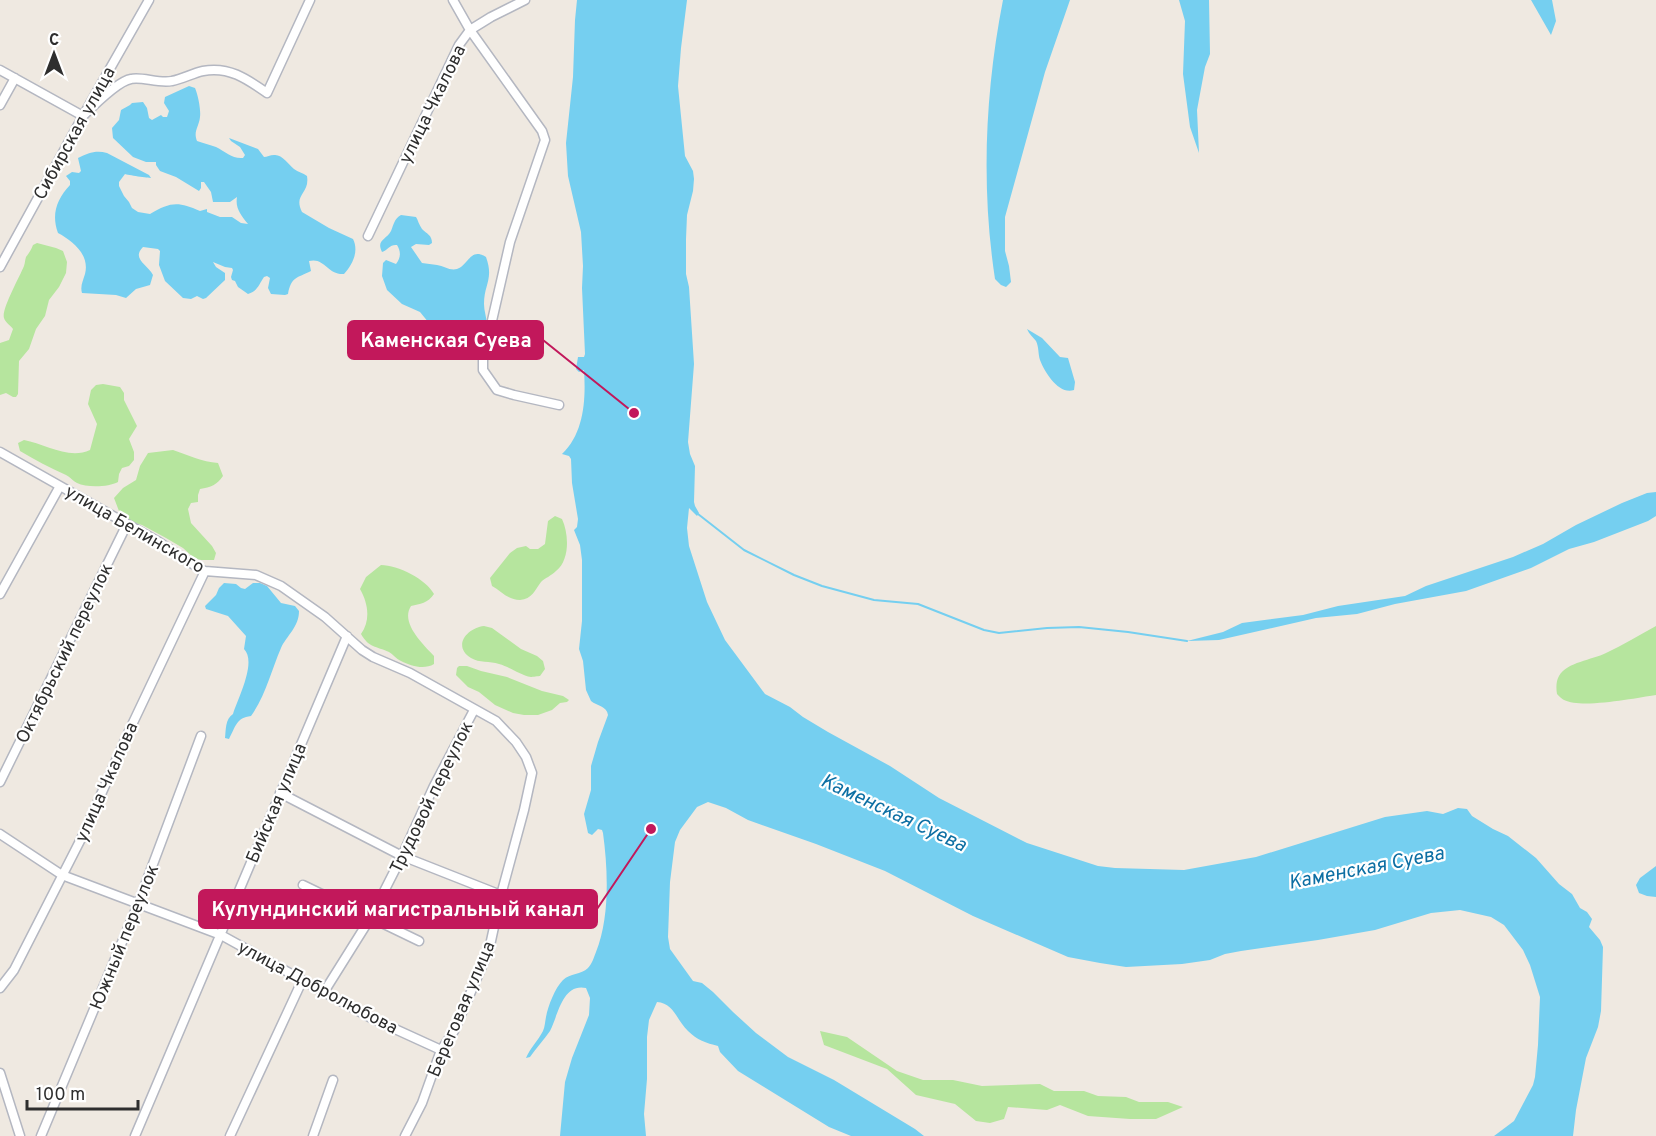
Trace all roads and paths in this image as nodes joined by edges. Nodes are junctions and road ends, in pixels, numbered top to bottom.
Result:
1 (149, 0) edge
2 (310, 0) edge
3 (453, 0) edge
4 (525, 0) edge
5 (470, 30) junction
6 (0, 70) edge
7 (15, 78) junction
8 (0, 105) edge
9 (83, 116) junction
10 (368, 236) dead end
11 (0, 267) edge
12 (559, 405) dead end
13 (0, 452) edge
14 (60, 486) junction
15 (127, 524) junction
16 (205, 571) junction
17 (0, 594) edge
18 (346, 636) junction
19 (474, 710) junction
20 (201, 736) dead end
21 (532, 773) joint
22 (0, 782) edge
23 (280, 793) junction
24 (0, 834) edge
25 (402, 856) junction
26 (63, 875) junction
27 (303, 885) dead end
28 (501, 895) junction
29 (138, 904) junction
30 (371, 917) junction
31 (220, 935) junction
32 (419, 941) dead end
33 (303, 981) junction
34 (0, 988) edge
35 (324, 992) junction
36 (441, 1050) junction
37 (0, 1073) edge
38 (333, 1080) dead end
39 (20, 1136) edge
40 (41, 1136) edge
41 (135, 1136) edge
42 (230, 1136) edge
43 (313, 1136) edge
44 (405, 1136) edge

1 - 9 street, Сибирская улица
2 - 9 street
3 - 5 street
4 - 5 street, улица Чкалова
5 - 10 street, улица Чкалова
5 - 12 street
6 - 7 street
7 - 8 street
7 - 9 street
9 - 11 street, Сибирская улица
13 - 14 street, улица Белинского
14 - 15 street, улица Белинского
14 - 17 street
15 - 16 street, улица Белинского
15 - 22 street, Октябрьский переулок
16 - 18 street, улица Белинского
16 - 26 street, улица Чкалова
18 - 19 street, улица Белинского
18 - 23 street, Бийская улица
19 - 21 street, улица Белинского
19 - 25 street, Трудовой переулок
20 - 29 street, Южный переулок
21 - 28 street, Береговая улица
23 - 25 street
23 - 31 street, Бийская улица
24 - 26 street, улица Добролюбова
25 - 28 street
25 - 30 street, Трудовой переулок
26 - 29 street, улица Добролюбова
26 - 34 street, улица Чкалова
27 - 30 street
28 - 36 street, Береговая улица
29 - 31 street, улица Добролюбова
29 - 40 street, Южный переулок
30 - 32 street
30 - 35 street, Трудовой переулок
31 - 33 street, улица Добролюбова
31 - 41 street, Бийская улица
33 - 35 street, улица Добролюбова
33 - 42 street
35 - 36 street, улица Добролюбова
36 - 44 street, Береговая улица
37 - 39 street
38 - 43 street

